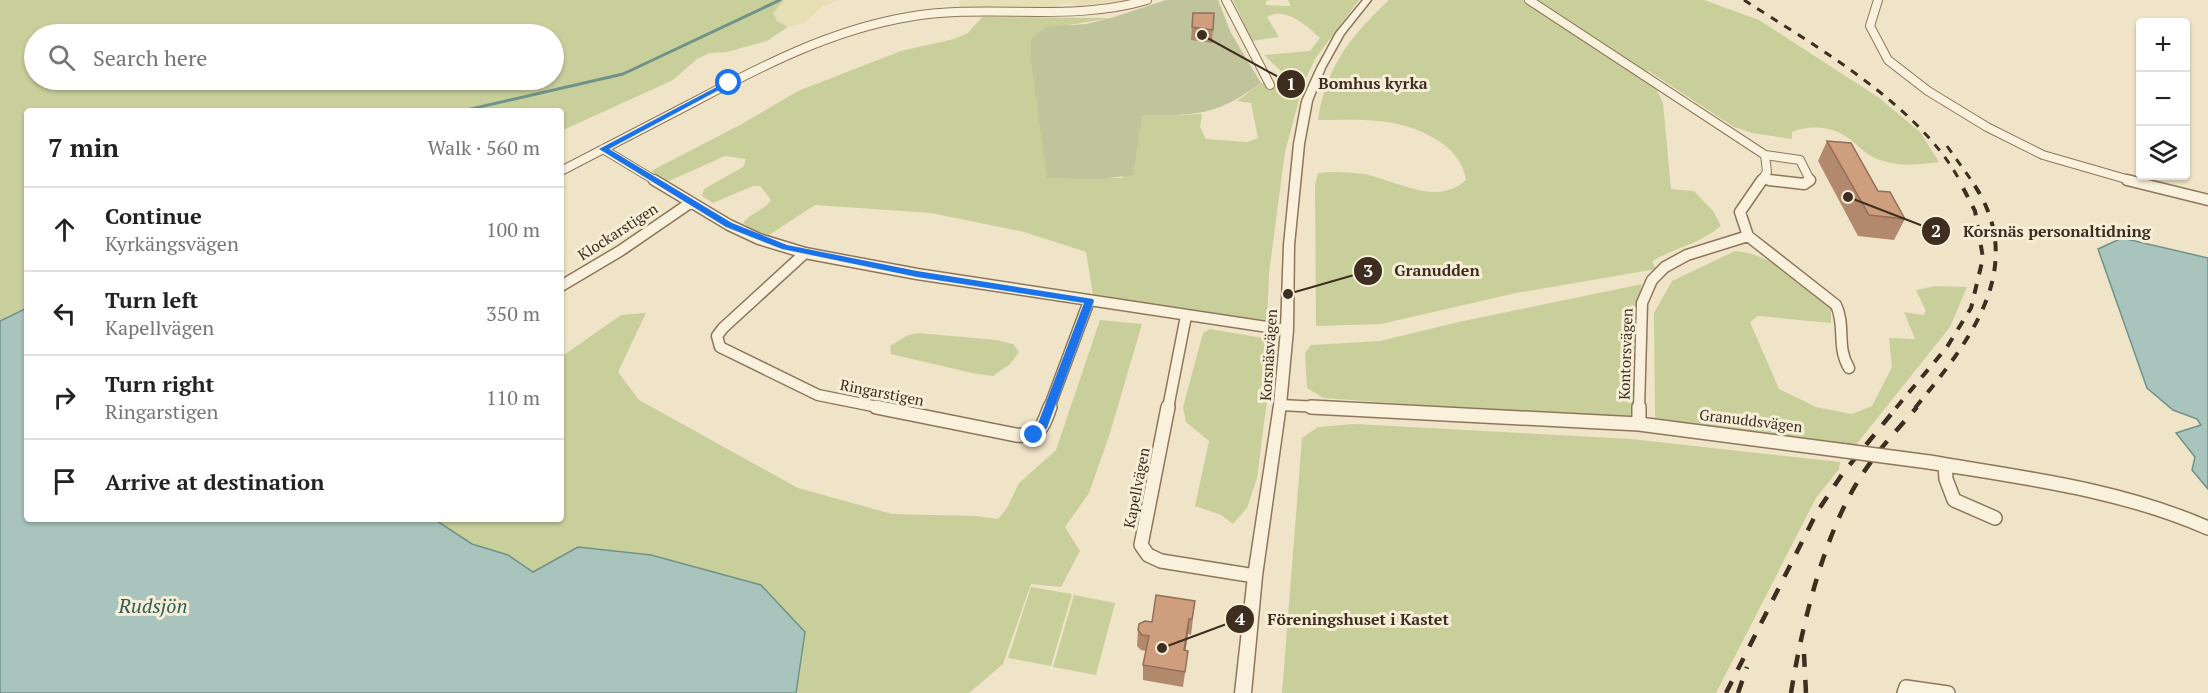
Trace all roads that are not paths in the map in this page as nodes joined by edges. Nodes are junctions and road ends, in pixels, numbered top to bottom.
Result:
1 (1147, 0) edge
2 (1226, 0) edge
3 (1367, 0) edge
4 (1529, 0) edge
5 (1878, 0) edge
6 (1270, 85) dead end
7 (603, 149) junction
8 (1765, 155) junction
9 (564, 169) edge
10 (1764, 179) junction
11 (2208, 200) edge
12 (690, 203) junction
13 (1748, 236) junction
14 (805, 253) junction
15 (564, 284) edge
16 (1089, 301) junction
17 (1186, 316) junction
18 (1287, 330) junction
19 (1849, 368) dead end
20 (1280, 405) junction
21 (1639, 424) junction
22 (1945, 465) junction
23 (1995, 518) dead end
24 (2208, 528) edge
25 (1256, 576) junction
26 (1243, 693) edge
27 (1904, 693) edge
28 (1948, 693) edge

1 - 7 street
2 - 6 street
3 - 18 street, Korsnäsvägen
4 - 8 street
5 - 11 street
7 - 9 street
7 - 12 street
8 - 10 street
8 - 10 street
10 - 13 street
12 - 14 street
12 - 15 street, Klockarstigen
13 - 19 street
13 - 21 street, Kontorsvägen
14 - 16 street
14 - 16 street, Ringarstigen
16 - 17 street
17 - 18 street
17 - 25 street, Kapellvägen
18 - 20 street, Korsnäsvägen
20 - 21 street, Granuddsvägen
20 - 25 street, Korsnäsvägen
21 - 22 street, Granuddsvägen, bridge
22 - 23 street
22 - 24 street, Granuddsvägen
25 - 26 street, Korsnäsvägen
27 - 28 street

